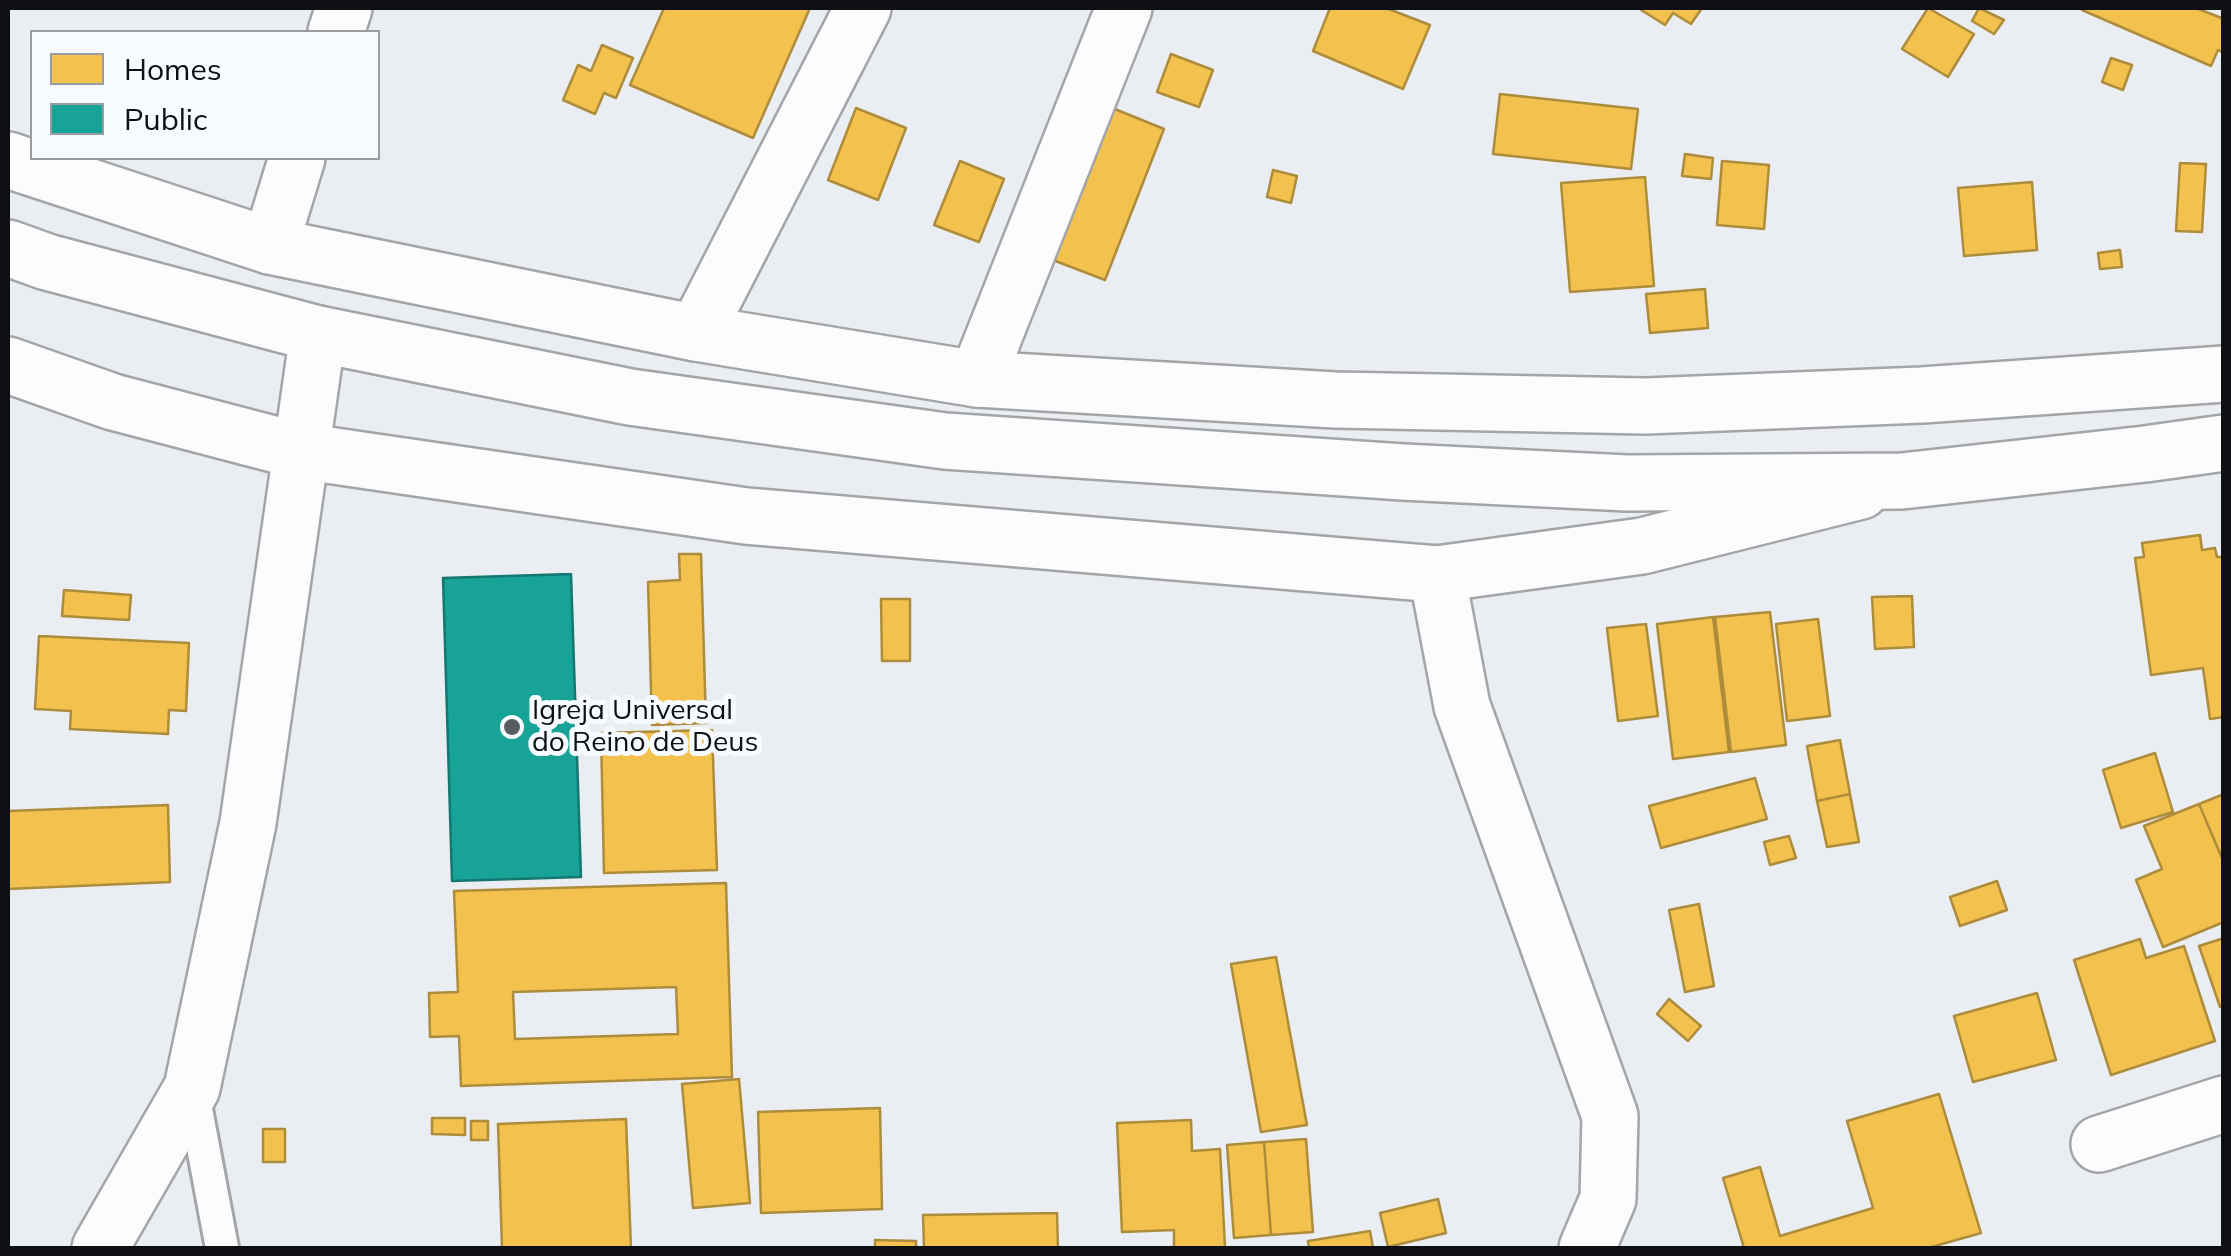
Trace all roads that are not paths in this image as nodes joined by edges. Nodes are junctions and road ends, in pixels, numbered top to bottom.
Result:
1 (862, 8) edge
2 (1124, 8) edge
3 (8, 160) edge
4 (297, 160) edge
5 (270, 246) junction
6 (8, 248) edge
7 (696, 333) junction
8 (318, 334) junction
9 (8, 364) edge
10 (2224, 374) edge
11 (977, 378) junction
12 (2224, 443) edge
13 (300, 451) junction
14 (1902, 481) junction
15 (1437, 574) junction
16 (192, 1088) junction
17 (2224, 1104) edge
18 (2099, 1144) dead end
19 (100, 1248) edge
20 (222, 1248) edge
21 (1586, 1248) edge

1 - 7 street
2 - 11 street
3 - 5 street
4 - 5 street
5 - 7 street
6 - 8 street
7 - 11 street
8 - 13 street
8 - 14 street
9 - 13 street
10 - 11 street
12 - 14 street
13 - 15 street
13 - 16 street
14 - 15 street
15 - 21 street
16 - 19 street
16 - 20 lane
17 - 18 street

